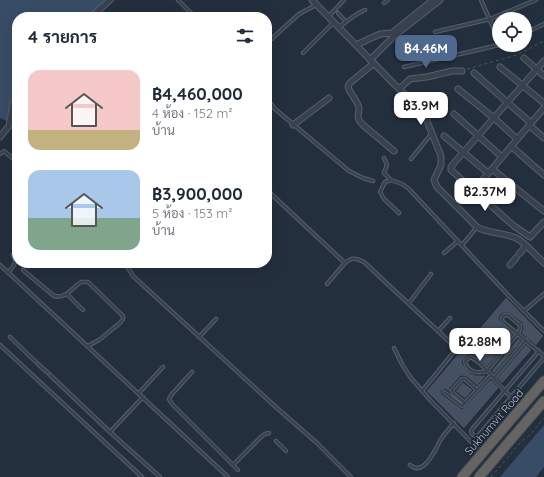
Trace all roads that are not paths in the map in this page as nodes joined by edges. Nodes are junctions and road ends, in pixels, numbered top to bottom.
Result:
1 (110, 0) edge
2 (178, 0) edge
3 (312, 0) edge
4 (344, 0) edge
5 (388, 0) edge
6 (433, 0) edge
7 (440, 0) edge
8 (481, 0) edge
9 (536, 0) edge
10 (384, 3) dead end
11 (316, 5) junction
12 (365, 10) dead end
13 (97, 12) edge
14 (190, 12) edge
15 (338, 13) dead end
16 (328, 17) junction
17 (490, 19) junction
18 (346, 22) junction
19 (333, 23) junction
20 (492, 24) edge
21 (544, 24) edge
22 (338, 28) junction
23 (532, 30) edge
24 (435, 32) dead end
25 (272, 38) edge
26 (356, 45) junction
27 (492, 47) edge
28 (303, 53) dead end
29 (524, 58) dead end
30 (544, 61) edge
31 (372, 62) junction
32 (404, 67) dead end
33 (500, 67) dead end
34 (537, 69) junction
35 (462, 71) road end
36 (474, 73) dead end
37 (544, 76) edge
38 (522, 86) junction
39 (399, 89) junction
40 (458, 89) dead end
41 (329, 98) dead end
42 (507, 102) junction
43 (544, 103) edge
44 (272, 105) edge
45 (544, 108) edge
46 (12, 110) edge
47 (454, 114) dead end
48 (494, 118) junction
49 (530, 124) junction
50 (293, 125) junction
51 (433, 133) junction
52 (444, 136) dead end
53 (479, 136) junction
54 (0, 137) edge
55 (544, 138) edge
56 (517, 139) junction
57 (511, 146) junction
58 (394, 151) dead end
59 (463, 153) junction
60 (0, 154) edge
61 (502, 157) junction
62 (12, 158) edge
63 (384, 158) dead end
64 (411, 159) dead end
65 (490, 171) junction
66 (544, 175) edge
67 (390, 180) junction
68 (372, 181) dead end
69 (474, 190) junction
70 (272, 195) edge
71 (544, 211) edge
72 (399, 213) dead end
73 (544, 222) edge
74 (477, 227) junction
75 (458, 241) junction
76 (462, 245) junction
77 (526, 246) junction
78 (444, 253) dead end
79 (345, 263) junction
80 (544, 263) edge
81 (0, 265) edge
82 (510, 265) dead end
83 (12, 267) edge
84 (128, 268) edge
85 (23, 270) dead end
86 (8, 273) junction
87 (431, 274) dead end
88 (327, 284) dead end
89 (67, 294) junction
90 (544, 294) edge
91 (409, 303) junction
92 (83, 310) dead end
93 (524, 311) junction
94 (450, 318) dead end
95 (216, 319) dead end
96 (438, 330) junction
97 (544, 331) edge
98 (518, 333) junction
99 (10, 337) dead end
100 (199, 337) junction
101 (526, 340) junction
102 (0, 344) edge
103 (88, 346) junction
104 (394, 348) dead end
105 (539, 351) junction
106 (544, 357) edge
107 (163, 367) dead end
108 (487, 371) junction
109 (192, 372) dead end
110 (491, 374) junction
111 (494, 378) junction
112 (544, 382) edge
113 (477, 390) junction
114 (422, 391) junction
115 (444, 392) dead end
116 (505, 392) junction
117 (139, 393) junction
118 (143, 397) junction
119 (512, 397) junction
120 (544, 401) edge
121 (465, 403) junction
122 (524, 405) junction
123 (454, 423) junction
124 (110, 432) junction
125 (269, 433) dead end
126 (276, 441) dead end
127 (286, 451) dead end
128 (483, 454) junction
129 (233, 465) junction
130 (410, 465) dead end
131 (238, 470) dead end
132 (142, 477) edge
133 (160, 477) edge
134 (228, 477) edge
135 (351, 477) edge
136 (462, 477) edge
137 (479, 477) edge

1 - 13 street
2 - 14 lane
3 - 11 street
4 - 16 lane
5 - 10 lane
6 - 26 street
7 - 31 street
8 - 17 lane
9 - 17 lane
11 - 16 street
11 - 25 lane
12 - 18 lane
15 - 18 lane
16 - 19 street
17 - 20 lane
17 - 24 lane
18 - 22 lane
19 - 22 street
19 - 28 lane
21 - 23 lane
22 - 26 street
26 - 31 street
27 - 32 lane
29 - 34 street
30 - 34 street
31 - 39 street
31 - 58 street
33 - 38 street
34 - 37 street
34 - 38 street
35 - 39 street
36 - 42 street
38 - 42 street
38 - 43 street
39 - 51 street
40 - 48 street
41 - 50 street
42 - 48 street
42 - 49 street
44 - 50 lane
45 - 49 street
46 - 54 street
47 - 53 street
48 - 53 street
48 - 56 street
49 - 55 street
49 - 56 street
50 - 68 lane
51 - 64 lane
51 - 74 street
52 - 59 street
53 - 59 street
53 - 61 street
56 - 57 street
57 - 61 street
57 - 66 street
59 - 65 street
59 - 69 street
60 - 62 lane
61 - 65 street
63 - 67 lane
65 - 69 street
65 - 71 street
67 - 72 lane
67 - 75 lane
69 - 73 street
70 - 79 lane
74 - 76 lane
74 - 77 street
75 - 76 lane
75 - 78 lane
76 - 93 lane
77 - 80 street
77 - 82 street
79 - 88 lane
79 - 91 lane
81 - 86 lane
83 - 86 lane
84 - 100 lane
85 - 89 lane
86 - 103 lane
87 - 91 lane
89 - 92 lane
89 - 103 lane
90 - 93 lane
91 - 96 lane
93 - 97 lane
94 - 96 lane
95 - 100 lane
96 - 114 lane
98 - 98 lane
98 - 101 lane
98 - 108 lane
99 - 124 lane
100 - 135 lane
101 - 105 lane
101 - 111 lane
102 - 132 lane
103 - 117 lane
104 - 114 lane
105 - 106 lane
105 - 116 lane
106 - 119 lane
107 - 117 lane
108 - 108 lane
108 - 110 lane
109 - 129 lane
110 - 111 lane
110 - 113 lane
111 - 116 lane
112 - 122 highway, Sukhumvit Road
113 - 121 lane
113 - 121 lane
114 - 123 lane
115 - 121 lane
116 - 119 lane
116 - 119 lane
117 - 118 lane
118 - 124 lane
118 - 134 lane
119 - 122 lane
120 - 137 highway
122 - 128 highway, Sukhumvit Road
123 - 128 lane
123 - 130 lane
124 - 133 lane
125 - 129 lane
126 - 127 lane
128 - 136 highway, Sukhumvit Road
129 - 131 lane

